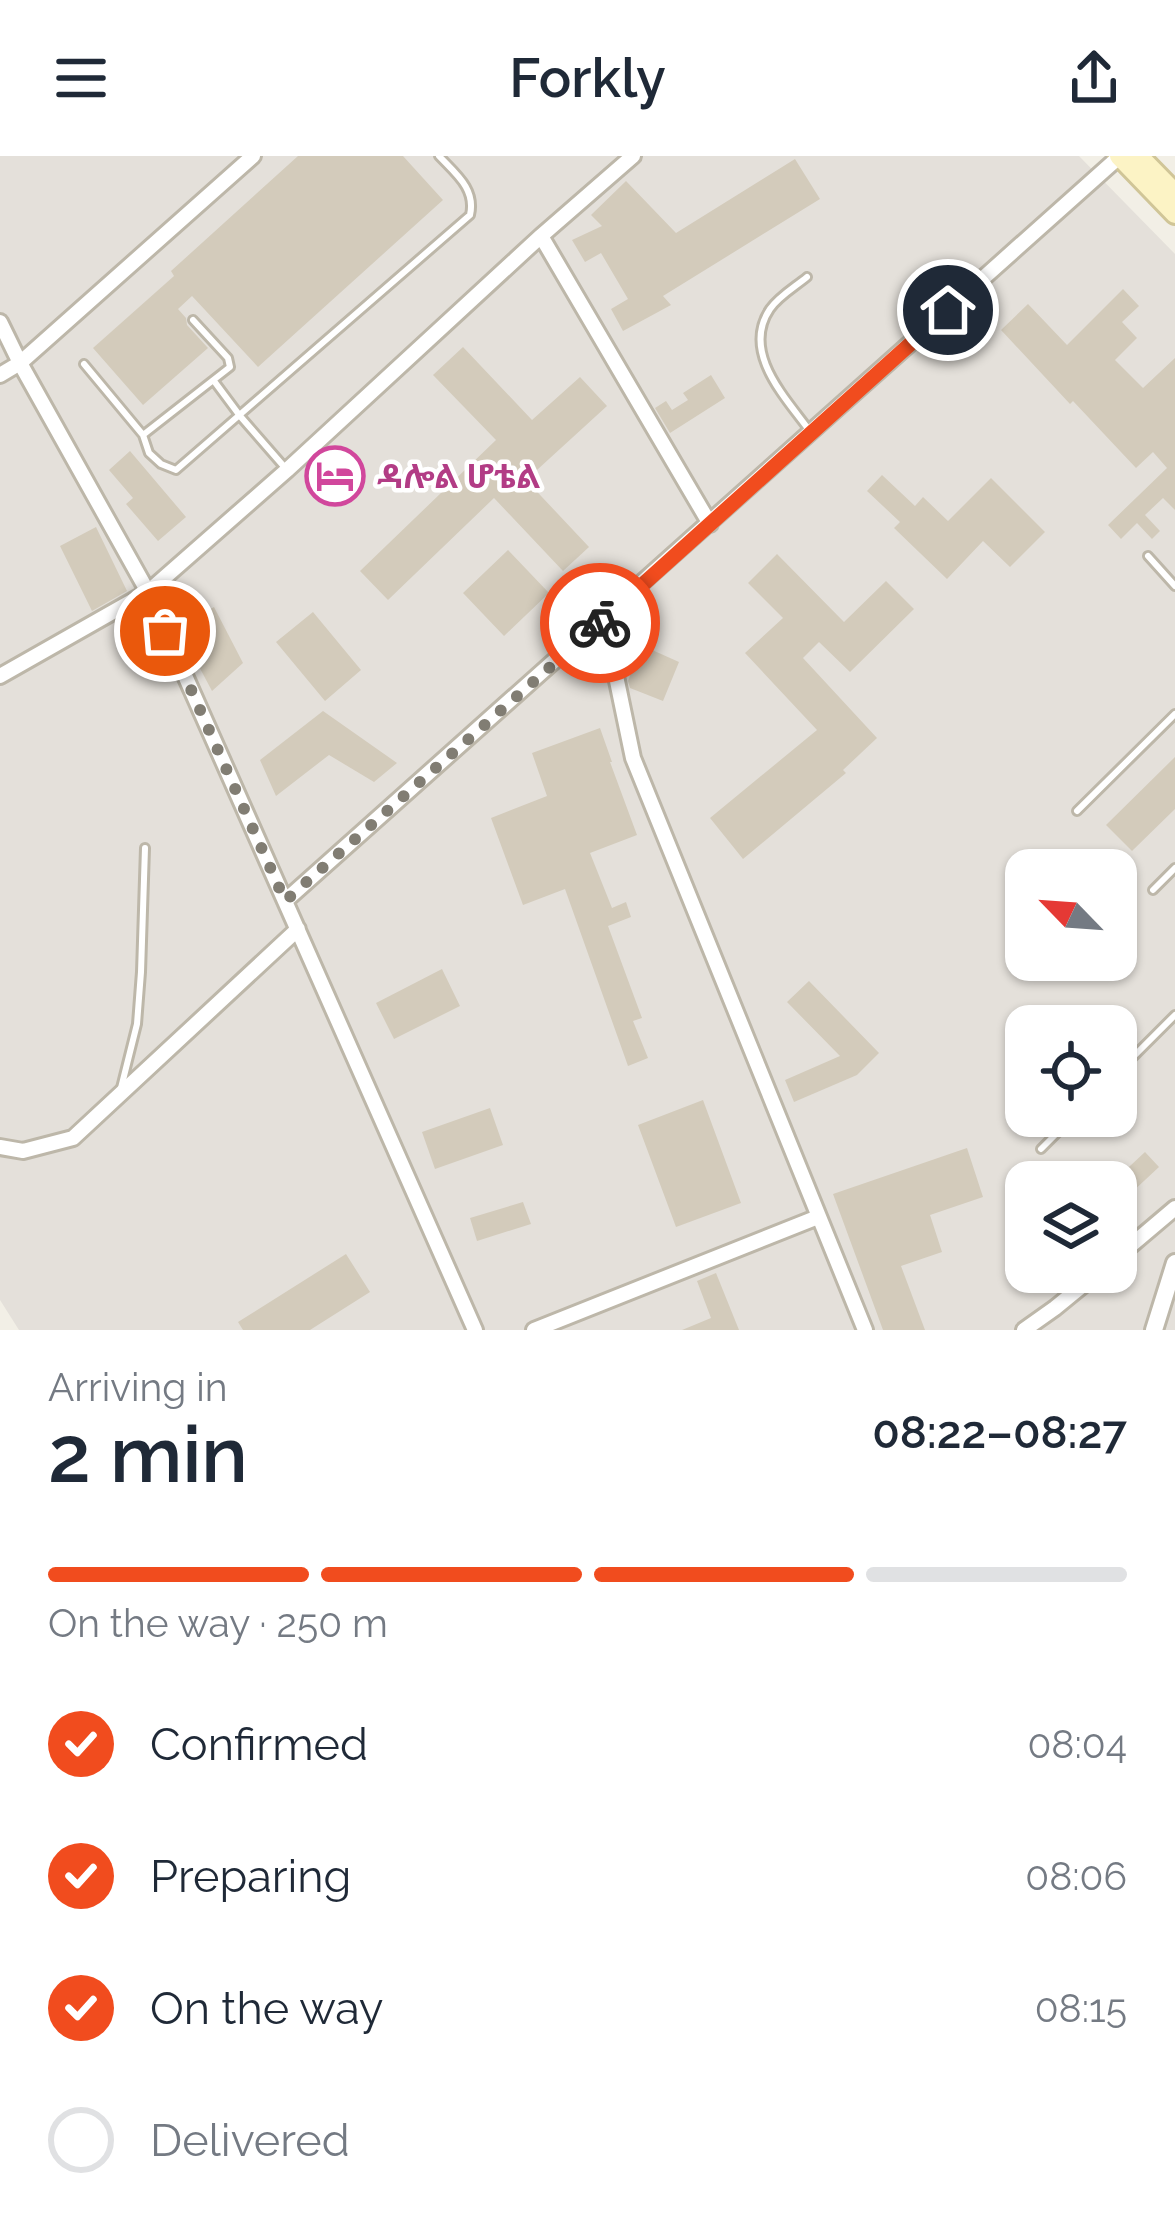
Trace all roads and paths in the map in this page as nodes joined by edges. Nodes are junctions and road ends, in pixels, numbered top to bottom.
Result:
1 (253, 156) edge
2 (440, 156) edge
3 (633, 156) edge
4 (1120, 156) edge
5 (1139, 156) edge
6 (1175, 193) edge
7 (1175, 214) edge
8 (541, 236) junction
9 (807, 277) dead end
10 (193, 320) dead end
11 (0, 322) edge
12 (20, 363) junction
13 (84, 364) dead end
14 (0, 375) edge
15 (214, 381) junction
16 (240, 416) junction
17 (811, 433) junction
18 (143, 435) junction
19 (287, 470) junction
20 (710, 524) junction
21 (1148, 556) dead end
22 (1175, 586) edge
23 (148, 592) junction
24 (628, 597) junction
25 (0, 676) edge
26 (1175, 714) edge
27 (1077, 811) dead end
28 (145, 848) dead end
29 (1175, 868) edge
30 (1153, 890) dead end
31 (285, 901) junction
32 (298, 929) junction
33 (1175, 1016) edge
34 (1137, 1053) edge
35 (118, 1097) junction
36 (1053, 1137) edge
37 (0, 1147) edge
38 (1041, 1149) dead end
39 (1175, 1208) edge
40 (818, 1217) junction
41 (1137, 1240) edge
42 (1175, 1263) edge
43 (1073, 1293) edge
44 (475, 1330) edge
45 (534, 1330) edge
46 (865, 1330) edge
47 (1024, 1330) edge
48 (1154, 1330) edge

1 - 12 street
2 - 16 lane
3 - 8 street
4 - 7 main road
4 - 17 street
5 - 6 main road
8 - 19 street
8 - 20 street
9 - 17 lane
10 - 15 lane
11 - 12 street
12 - 14 street
12 - 23 street
13 - 18 lane
15 - 16 lane
15 - 18 lane
16 - 18 lane
16 - 19 lane
17 - 20 street
19 - 23 street
20 - 24 street
21 - 22 lane
23 - 25 street
23 - 31 street
24 - 31 street
24 - 40 street
26 - 27 lane
28 - 35 lane
29 - 30 lane
31 - 32 street
32 - 35 street
32 - 44 street
33 - 34 lane
35 - 37 street
36 - 38 lane
39 - 41 street
40 - 45 street
40 - 46 street
42 - 48 street
43 - 47 street

